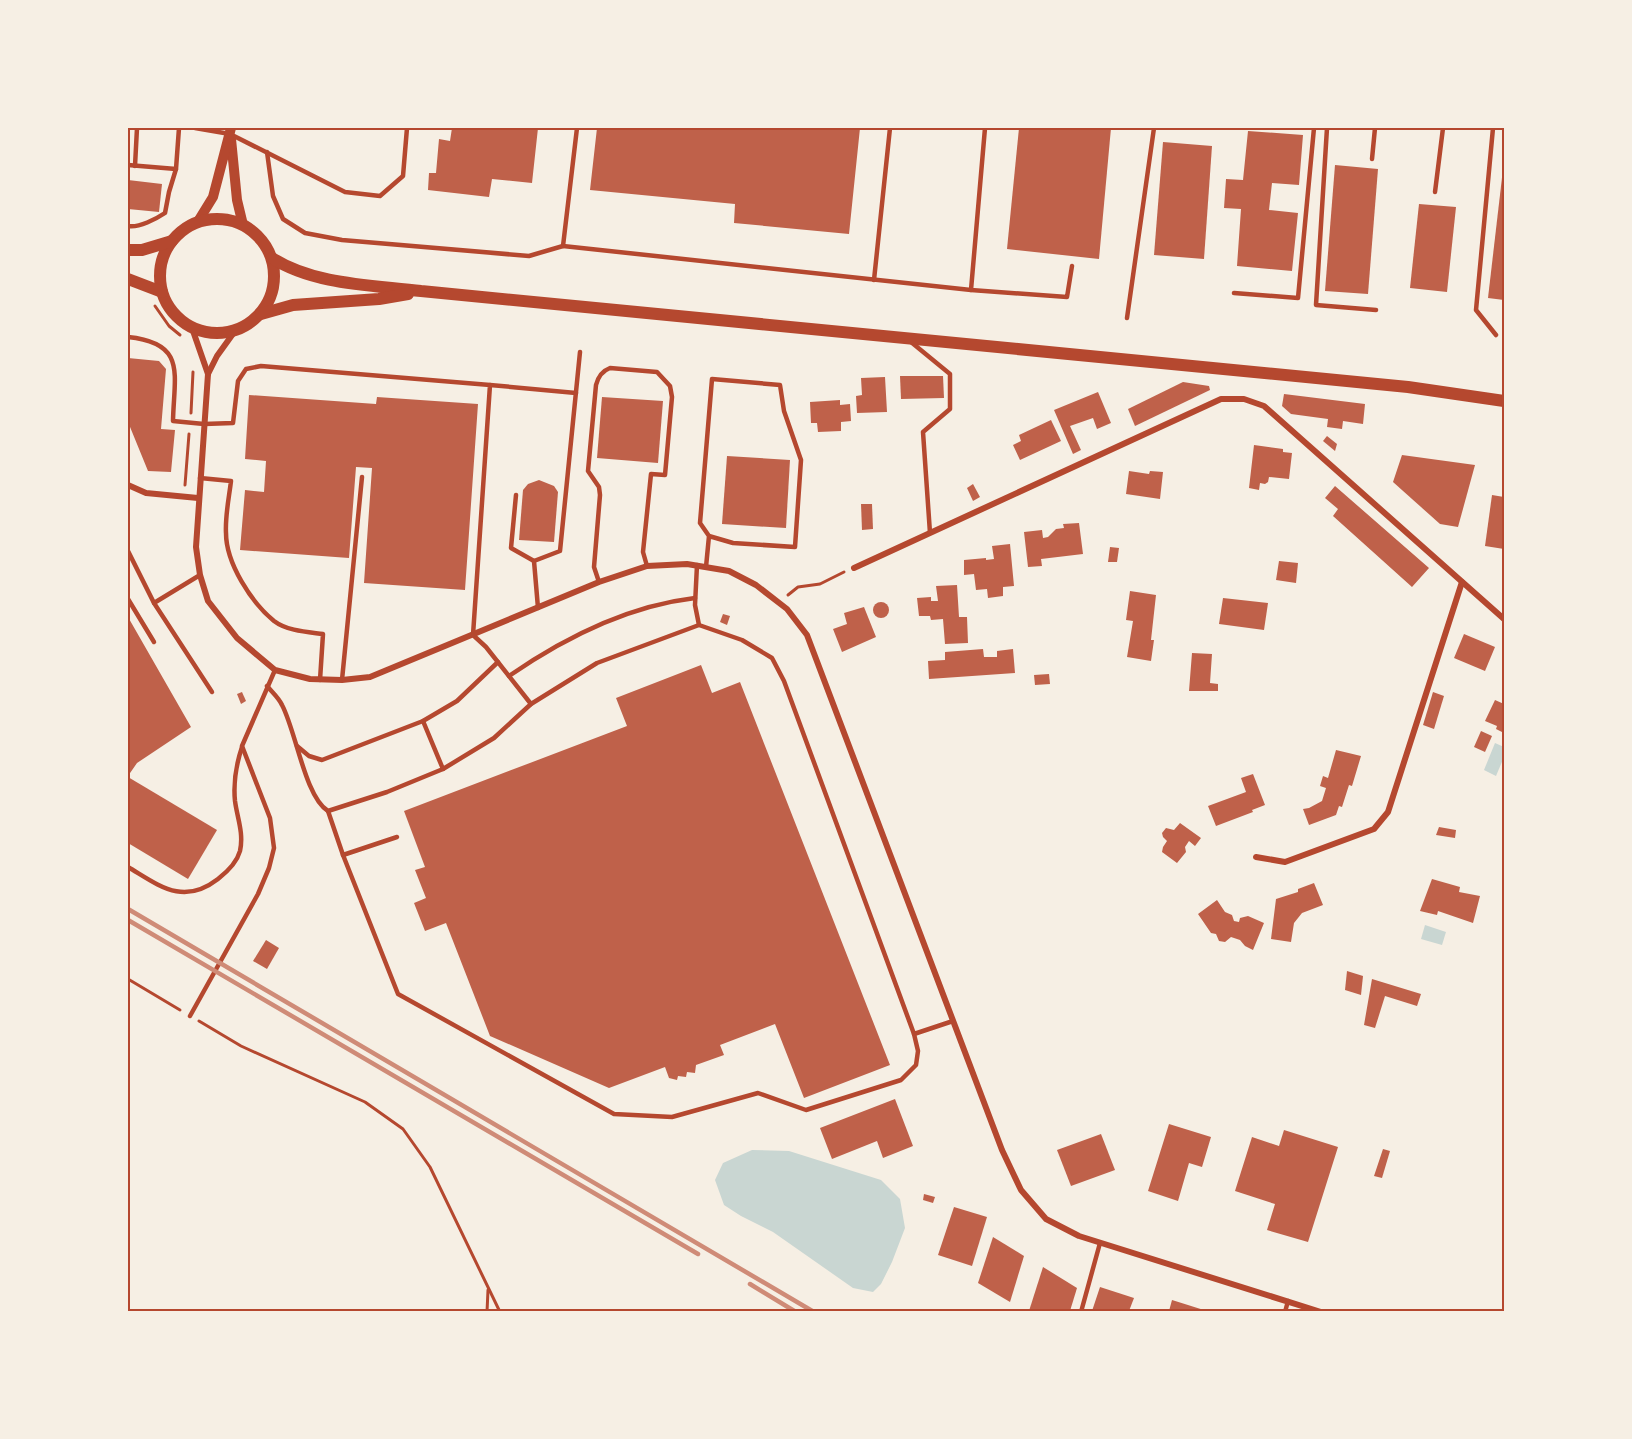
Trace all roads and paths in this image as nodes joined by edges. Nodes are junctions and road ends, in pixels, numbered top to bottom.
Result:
1 (137, 128) edge
2 (179, 128) edge
3 (195, 128) edge
4 (407, 128) edge
5 (577, 128) edge
6 (890, 128) edge
7 (986, 128) edge
8 (1154, 128) edge
9 (1314, 128) edge
10 (1328, 128) edge
11 (1375, 128) edge
12 (1443, 128) edge
13 (1493, 128) edge
14 (230, 131) edge
15 (267, 152) junction
16 (1372, 159) dead end
17 (128, 165) edge
18 (135, 166) junction
19 (176, 169) junction
20 (1435, 192) dead end
21 (197, 223) junction
22 (243, 225) junction
23 (128, 226) edge
24 (172, 241) junction
25 (563, 246) junction
26 (128, 250) edge
27 (272, 258) junction
28 (1072, 266) dead end
29 (128, 279) edge
30 (874, 280) junction
31 (971, 290) junction
32 (421, 291) junction
33 (162, 292) junction
34 (1234, 293) dead end
35 (1377, 310) dead end
36 (261, 314) junction
37 (1127, 318) dead end
38 (192, 327) junction
39 (235, 331) junction
40 (1496, 335) dead end
41 (128, 337) edge
42 (908, 339) junction
43 (580, 352) dead end
44 (208, 374) junction
45 (490, 385) junction
46 (576, 393) junction
47 (1504, 401) edge
48 (204, 424) junction
49 (362, 477) dead end
50 (200, 478) junction
51 (128, 486) edge
52 (516, 495) dead end
53 (198, 498) junction
54 (930, 533) junction
55 (709, 536) junction
56 (128, 551) edge
57 (534, 561) junction
58 (697, 565) junction
59 (647, 566) junction
60 (706, 567) junction
61 (854, 568) joint
62 (200, 575) junction
63 (599, 582) junction
64 (1462, 582) junction
65 (128, 598) edge
66 (695, 598) junction
67 (778, 602) junction
68 (154, 603) junction
69 (538, 608) junction
70 (1504, 619) edge
71 (699, 625) junction
72 (473, 635) junction
73 (154, 642) dead end
74 (498, 662) junction
75 (275, 670) junction
76 (509, 676) junction
77 (320, 680) junction
78 (342, 680) junction
79 (267, 686) junction
80 (212, 692) dead end
81 (531, 704) junction
82 (423, 721) junction
83 (242, 746) junction
84 (297, 746) junction
85 (443, 769) junction
86 (328, 812) junction
87 (397, 837) dead end
88 (343, 855) junction
89 (1257, 857) dead end
90 (128, 867) edge
91 (128, 979) edge
92 (190, 1016) junction
93 (953, 1021) junction
94 (914, 1034) junction
95 (1100, 1243) junction
96 (488, 1288) junction
97 (1288, 1301) junction
98 (487, 1311) edge
99 (500, 1311) edge
100 (1081, 1311) edge
101 (1285, 1311) edge
102 (1321, 1311) edge

1 - 18 lane
2 - 19 lane
3 - 14 lane
4 - 15 lane
5 - 25 lane
6 - 30 lane
7 - 31 lane
8 - 37 lane
9 - 34 lane
10 - 35 lane
11 - 16 lane
12 - 20 lane
13 - 40 lane
14 - 15 lane
14 - 21 street
14 - 22 street
15 - 25 lane
17 - 18 lane
18 - 19 lane
19 - 23 lane
21 - 22 main road
21 - 24 main road
22 - 27 main road
24 - 26 main road
24 - 33 main road
25 - 30 lane
27 - 32 main road
27 - 36 main road
28 - 31 lane
29 - 33 main road
30 - 31 lane
32 - 36 main road
32 - 42 main road
33 - 38 main road
36 - 39 main road
38 - 39 main road
38 - 44 street
39 - 44 street
41 - 48 lane
42 - 47 main road
42 - 54 lane
43 - 46 lane
44 - 48 street
45 - 46 lane
45 - 48 lane
45 - 72 lane
46 - 57 lane
48 - 50 street
49 - 78 lane
50 - 53 street
50 - 77 lane
51 - 53 street
52 - 57 lane
53 - 62 street
54 - 61 street
54 - 64 street
55 - 55 lane
55 - 60 lane
56 - 68 lane
57 - 69 lane
58 - 59 street
58 - 60 street
58 - 66 lane
59 - 63 street
59 - 63 lane
60 - 67 street
61 - 67 path
62 - 68 lane
62 - 75 street
63 - 69 street
64 - 70 street
64 - 89 street
65 - 73 lane
66 - 71 lane
66 - 76 lane
67 - 93 street
68 - 80 lane
69 - 72 street
71 - 81 lane
71 - 94 lane
72 - 74 lane
72 - 78 street
74 - 76 lane
74 - 82 lane
75 - 77 street
75 - 79 lane
76 - 81 lane
77 - 78 street
79 - 83 lane
79 - 84 lane
81 - 85 lane
82 - 84 lane
82 - 85 lane
83 - 90 lane
83 - 92 lane
84 - 86 lane
85 - 86 lane
86 - 88 lane
87 - 88 lane
88 - 94 lane
91 - 92 path
92 - 96 path
93 - 94 lane
93 - 95 street
95 - 97 street
95 - 100 lane
96 - 98 path
96 - 99 path
97 - 101 lane
97 - 102 street

